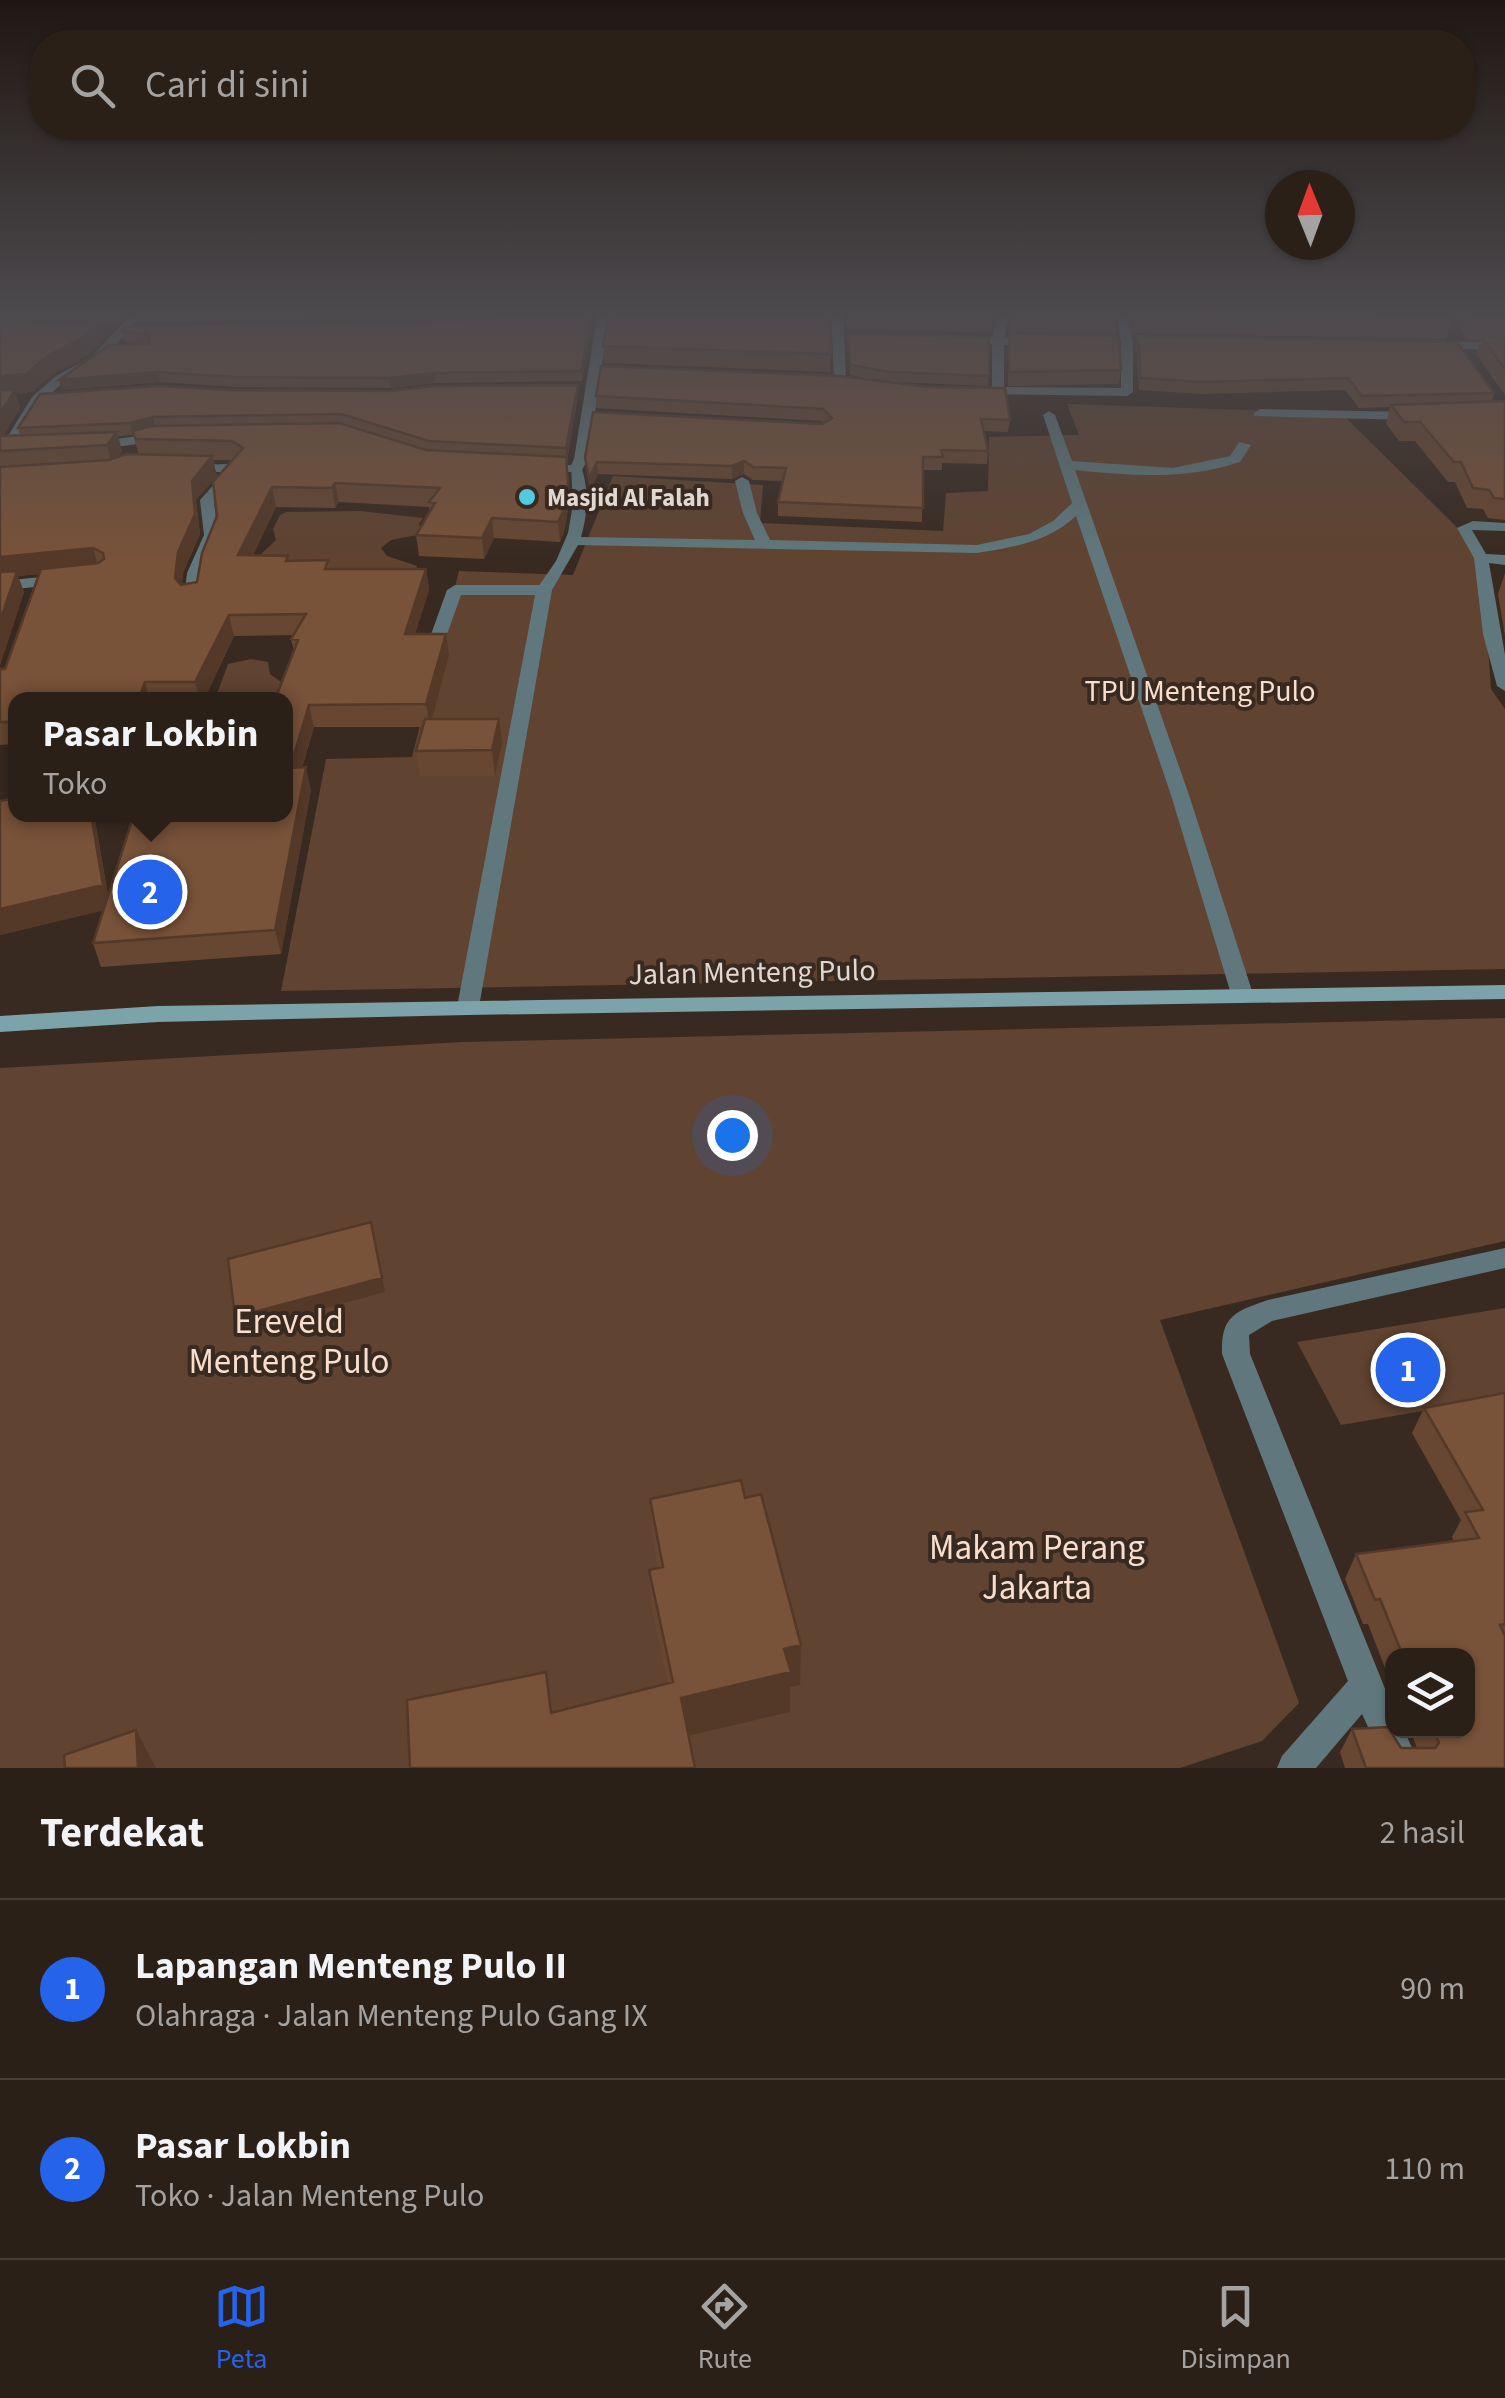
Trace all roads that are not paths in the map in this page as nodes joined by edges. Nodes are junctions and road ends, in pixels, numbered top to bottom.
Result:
1 (43, 394) edge
2 (591, 394) edge
3 (64, 397) edge
4 (36, 400) junction
5 (18, 401) edge
6 (1260, 413) dead end
7 (1049, 415) dead end
8 (1433, 415) edge
9 (587, 416) junction
10 (603, 417) edge
11 (174, 437) edge
12 (134, 443) junction
13 (1244, 445) dead end
14 (83, 446) edge
15 (31, 450) edge
16 (130, 460) edge
17 (1068, 465) junction
18 (169, 468) edge
19 (528, 468) edge
20 (576, 469) junction
21 (742, 481) dead end
22 (1081, 502) junction
23 (1505, 527) edge
24 (576, 541) junction
25 (765, 545) junction
26 (1481, 558) junction
27 (1505, 560) edge
28 (84, 578) edge
29 (0, 586) edge
30 (544, 590) junction
31 (192, 599) edge
32 (1498, 634) edge
33 (438, 640) edge
34 (1505, 686) edge
35 (1505, 992) edge
36 (1242, 994) junction
37 (468, 1007) junction
38 (0, 1024) edge
39 (1505, 1258) edge
40 (1366, 1684) junction
41 (1294, 1768) edge
42 (1404, 1768) edge

1 - 4 street
2 - 9 street
3 - 4 street
4 - 5 street
4 - 15 street
6 - 8 street
7 - 17 street
9 - 10 street
9 - 20 street
11 - 12 street
12 - 14 street
12 - 16 street
13 - 17 street
17 - 22 street
18 - 31 street
19 - 20 street
20 - 24 street
21 - 25 street
22 - 25 street
22 - 36 street
23 - 26 street
24 - 25 street
24 - 30 street
26 - 27 street
26 - 32 street
28 - 29 street
30 - 33 street
30 - 37 street
32 - 34 street
35 - 36 street, Jalan Menteng Pulo
36 - 37 street, Jalan Menteng Pulo
37 - 38 street, Jalan Menteng Pulo
39 - 40 street
40 - 41 street
40 - 42 street

